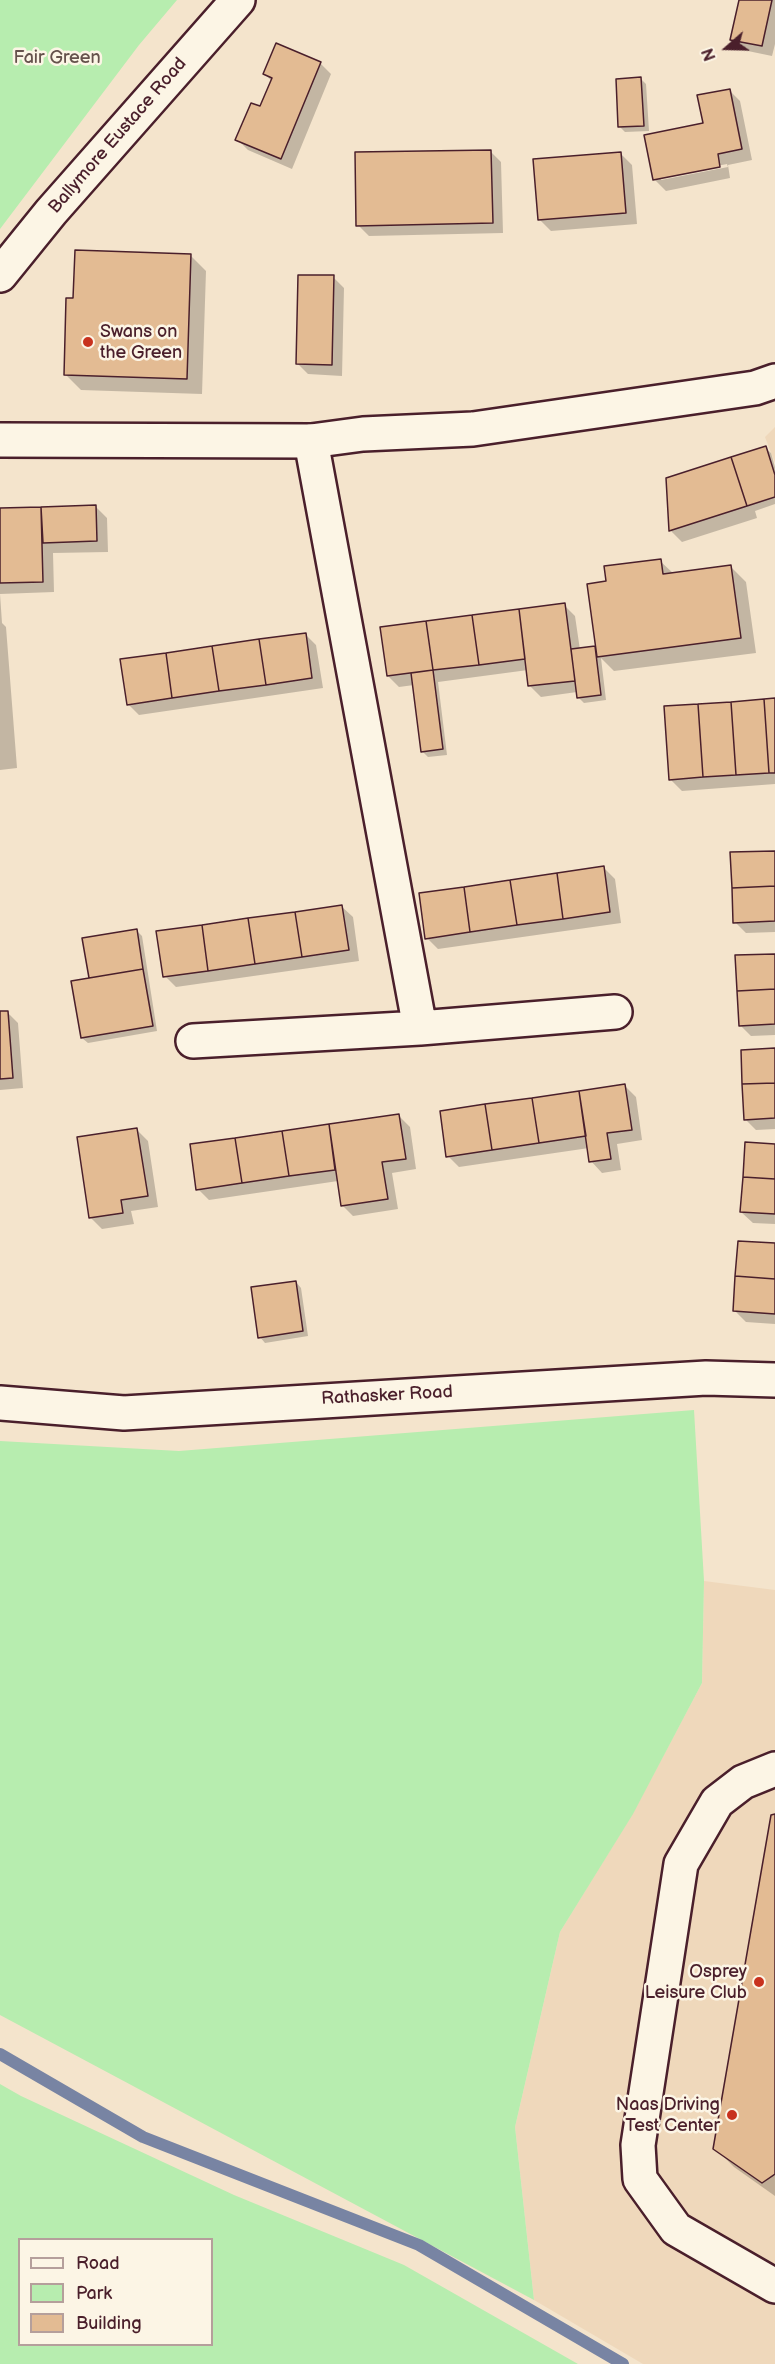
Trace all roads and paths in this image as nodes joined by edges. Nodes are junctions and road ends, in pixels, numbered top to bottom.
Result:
1 (238, 0) edge
2 (0, 275) edge
3 (775, 381) edge
4 (0, 440) edge
5 (311, 441) junction
6 (615, 1012) dead end
7 (420, 1028) junction
8 (193, 1041) dead end
9 (775, 1380) edge
10 (0, 1403) edge
11 (775, 1769) edge
12 (775, 2286) edge

1 - 2 street, Ballymore Eustace Road
3 - 5 street
4 - 5 street
5 - 7 street
6 - 7 street
7 - 8 street
9 - 10 street, Rathasker Road
11 - 12 street

